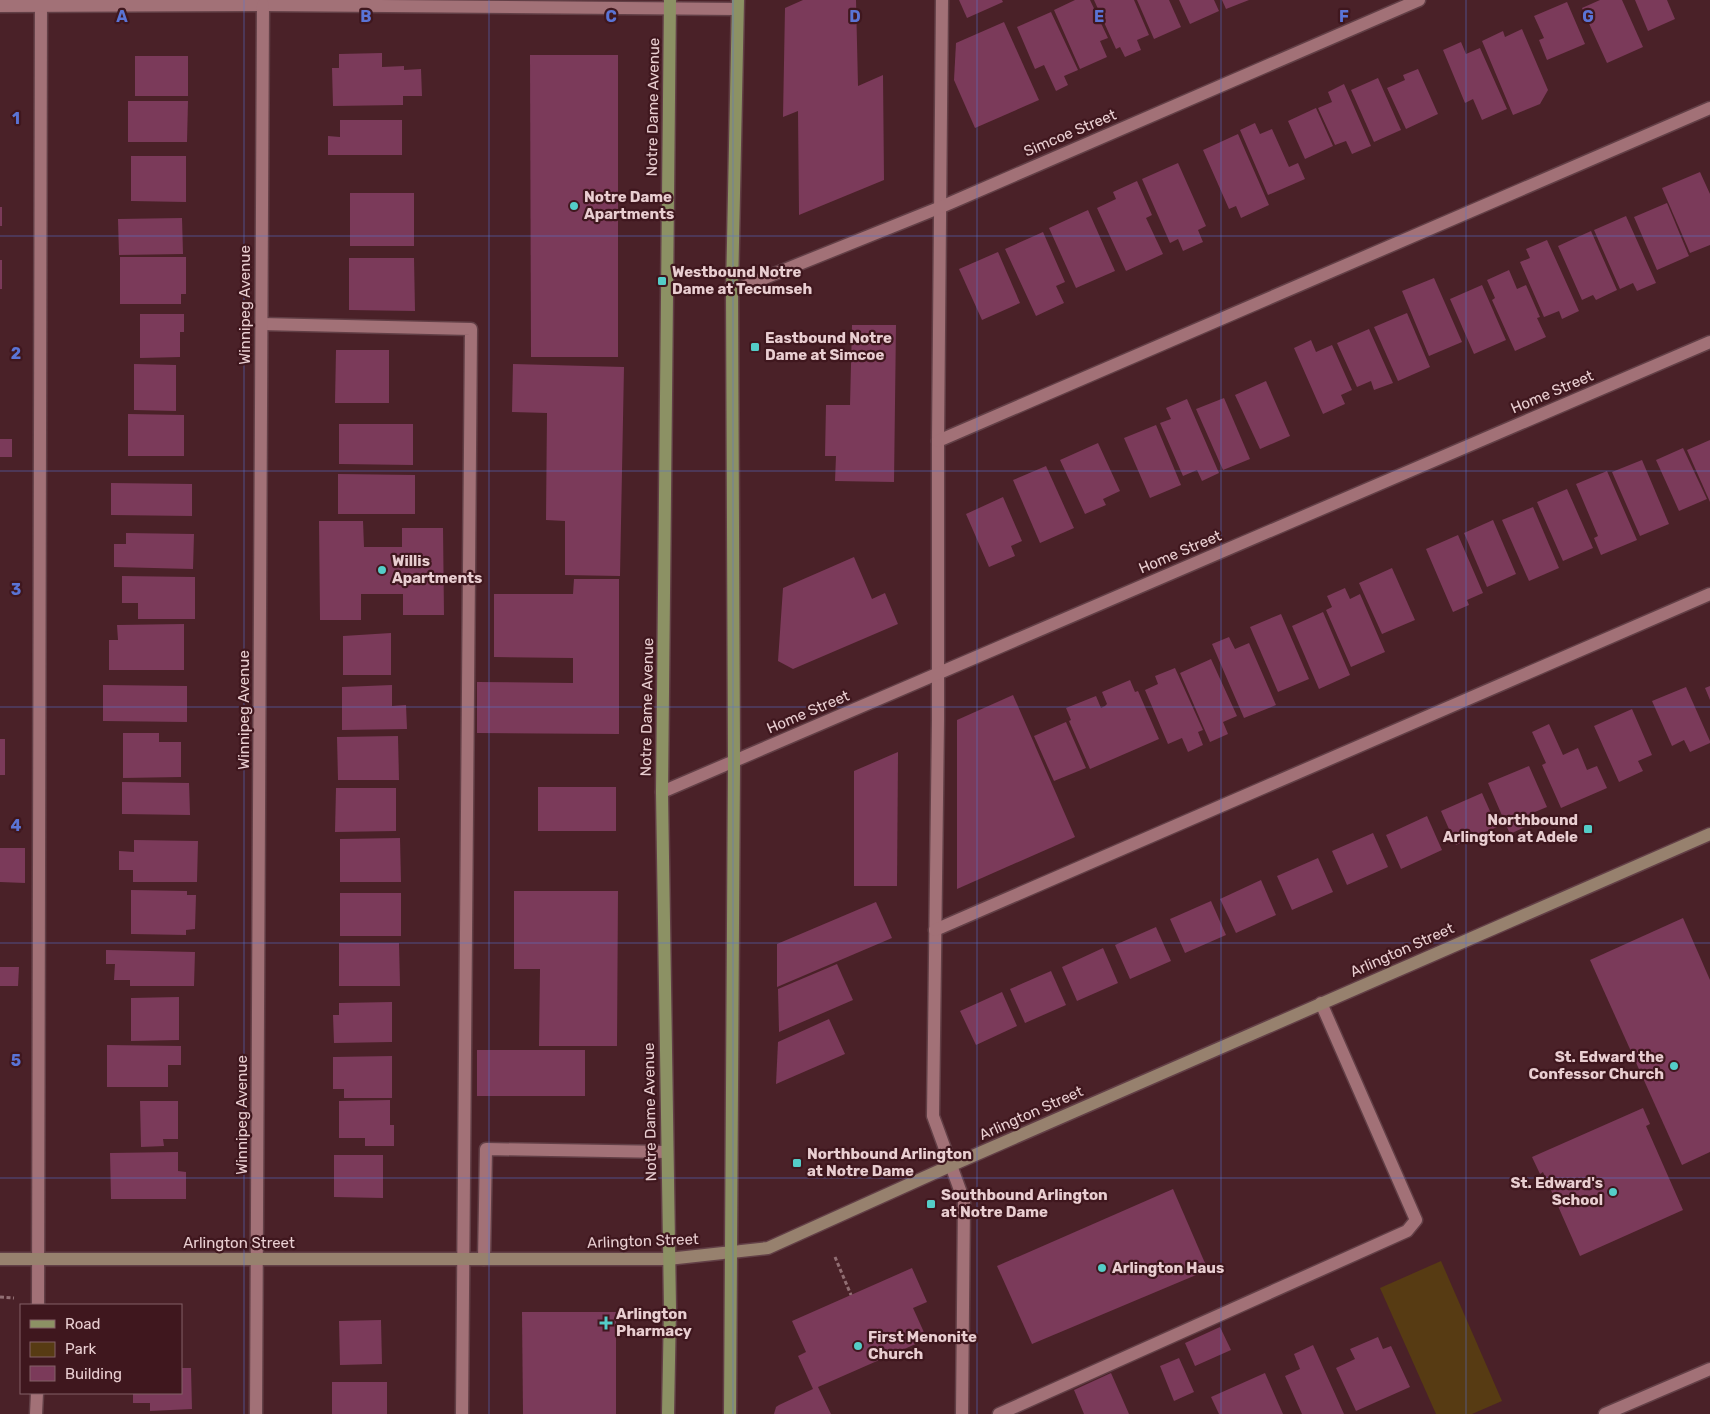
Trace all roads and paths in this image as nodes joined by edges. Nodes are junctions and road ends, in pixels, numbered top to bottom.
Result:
1 (942, 0) edge
2 (1419, 0) edge
3 (41, 3) edge
4 (246, 3) edge
5 (279, 3) edge
6 (314, 3) edge
7 (388, 3) edge
8 (670, 4) edge
9 (263, 5) junction
10 (738, 5) edge
11 (0, 6) edge
12 (1710, 108) edge
13 (940, 207) junction
14 (732, 291) junction
15 (262, 324) junction
16 (1710, 342) edge
17 (938, 441) junction
18 (1710, 594) edge
19 (938, 674) junction
20 (734, 762) junction
21 (662, 792) junction
22 (1710, 834) edge
23 (935, 930) junction
24 (1321, 1003) junction
25 (667, 1152) junction
26 (952, 1165) junction
27 (731, 1252) junction
28 (835, 1257) dead end
29 (0, 1259) edge
30 (38, 1259) junction
31 (484, 1259) junction
32 (668, 1259) junction
33 (258, 1260) junction
34 (464, 1260) junction
35 (852, 1295) dead end
36 (38, 1304) edge
37 (1710, 1369) edge
38 (37, 1394) edge
39 (36, 1414) edge
40 (256, 1414) edge
41 (462, 1414) edge
42 (668, 1414) edge
43 (730, 1414) edge
44 (962, 1414) edge
45 (999, 1414) edge
46 (1605, 1414) edge

1 - 13 street
2 - 13 street, Simcoe Street
3 - 4 street
3 - 11 street
3 - 30 street
4 - 9 street
5 - 6 street
5 - 9 street
6 - 7 street
7 - 8 street
8 - 10 street
8 - 21 main road, Notre Dame Avenue
9 - 15 street, Winnipeg Avenue
10 - 14 main road
12 - 17 street
13 - 14 street, Simcoe Street
13 - 17 street
14 - 20 main road
15 - 33 street, Winnipeg Avenue
15 - 34 street
16 - 19 street, Home Street
17 - 19 street
18 - 23 street
19 - 20 street, Home Street
19 - 23 street
20 - 21 street, Home Street
20 - 27 main road
21 - 25 main road, Notre Dame Avenue
22 - 24 main road, Arlington Street
23 - 26 street
24 - 26 main road, Arlington Street
24 - 45 street
25 - 31 street
25 - 32 main road, Notre Dame Avenue
26 - 27 main road, Arlington Street
26 - 44 street
27 - 32 main road, Arlington Street
27 - 43 main road
28 - 35 path
29 - 30 main road, Arlington Street
30 - 33 main road, Arlington Street
30 - 36 street
31 - 32 main road, Arlington Street
31 - 34 main road, Arlington Street
32 - 42 main road, Notre Dame Avenue
33 - 34 main road, Arlington Street
33 - 40 street, Winnipeg Avenue
34 - 41 street
37 - 46 street
38 - 39 street

